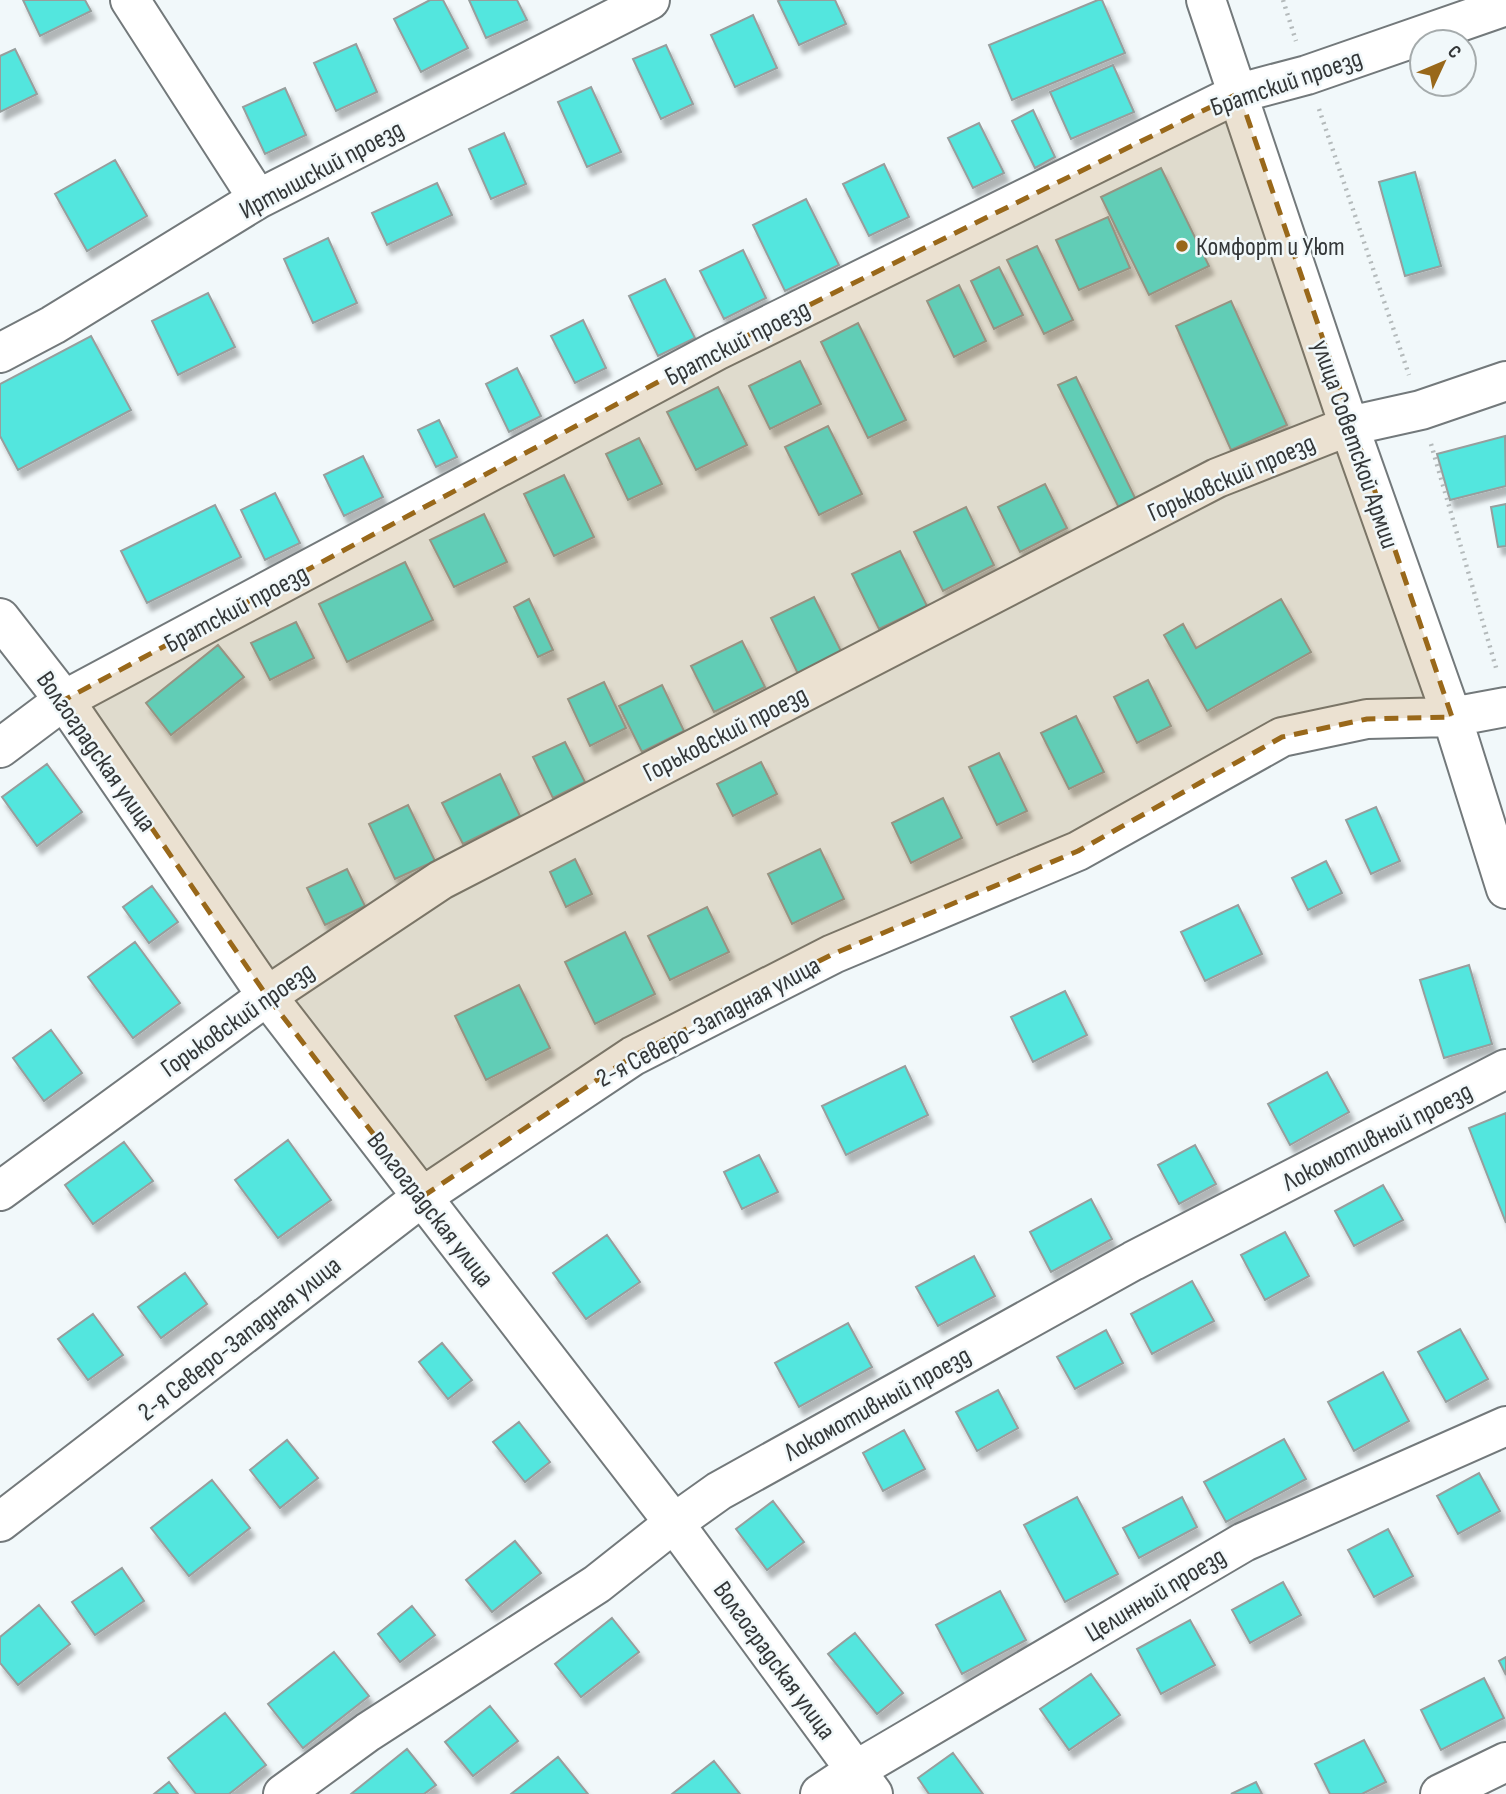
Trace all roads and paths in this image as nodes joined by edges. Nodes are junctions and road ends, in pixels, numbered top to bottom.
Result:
1 (130, 0) edge
2 (650, 0) edge
3 (1206, 0) edge
4 (1283, 0) edge
5 (1506, 6) edge
6 (1307, 75) junction
7 (1239, 93) junction
8 (258, 200) junction
9 (0, 353) edge
10 (1506, 381) edge
11 (1421, 410) junction
12 (1349, 426) junction
13 (0, 618) edge
14 (1502, 691) edge
15 (64, 700) junction
16 (1452, 717) junction
17 (0, 748) edge
18 (1506, 889) edge
19 (267, 996) junction
20 (1506, 1069) edge
21 (0, 1191) edge
22 (422, 1197) junction
23 (1506, 1426) edge
24 (0, 1521) edge
25 (674, 1523) junction
26 (1506, 1762) edge
27 (864, 1782) edge
28 (283, 1794) edge
29 (820, 1794) edge
30 (1440, 1794) edge

1 - 8 street
2 - 8 street, Иртышский проезд
3 - 7 street, улица Советской Армии
4 - 6 path
5 - 6 street, Братский проезд
6 - 7 street, Братский проезд
6 - 11 path
7 - 12 street, улица Советской Армии
7 - 15 street, Братский проезд
8 - 9 street, Иртышский проезд
10 - 11 street, Горьковский проезд
11 - 12 street, Горьковский проезд
11 - 14 path
12 - 16 street, улица Советской Армии
12 - 19 street, Горьковский проезд
13 - 15 street, Волгоградская улица
14 - 16 street, 2-я Северо-Западная улица
15 - 17 street, Братский проезд
15 - 19 street, Волгоградская улица
16 - 18 street, улица Советской Армии
16 - 22 street, 2-я Северо-Западная улица
19 - 21 street, Горьковский проезд
19 - 22 street, Волгоградская улица
20 - 25 street, Локомотивный проезд
22 - 24 street, 2-я Северо-Западная улица
22 - 25 street, Волгоградская улица
23 - 27 street, Целинный проезд
25 - 27 street, Волгоградская улица
25 - 28 street, Локомотивный проезд
26 - 30 street
27 - 29 street, Целинный проезд

